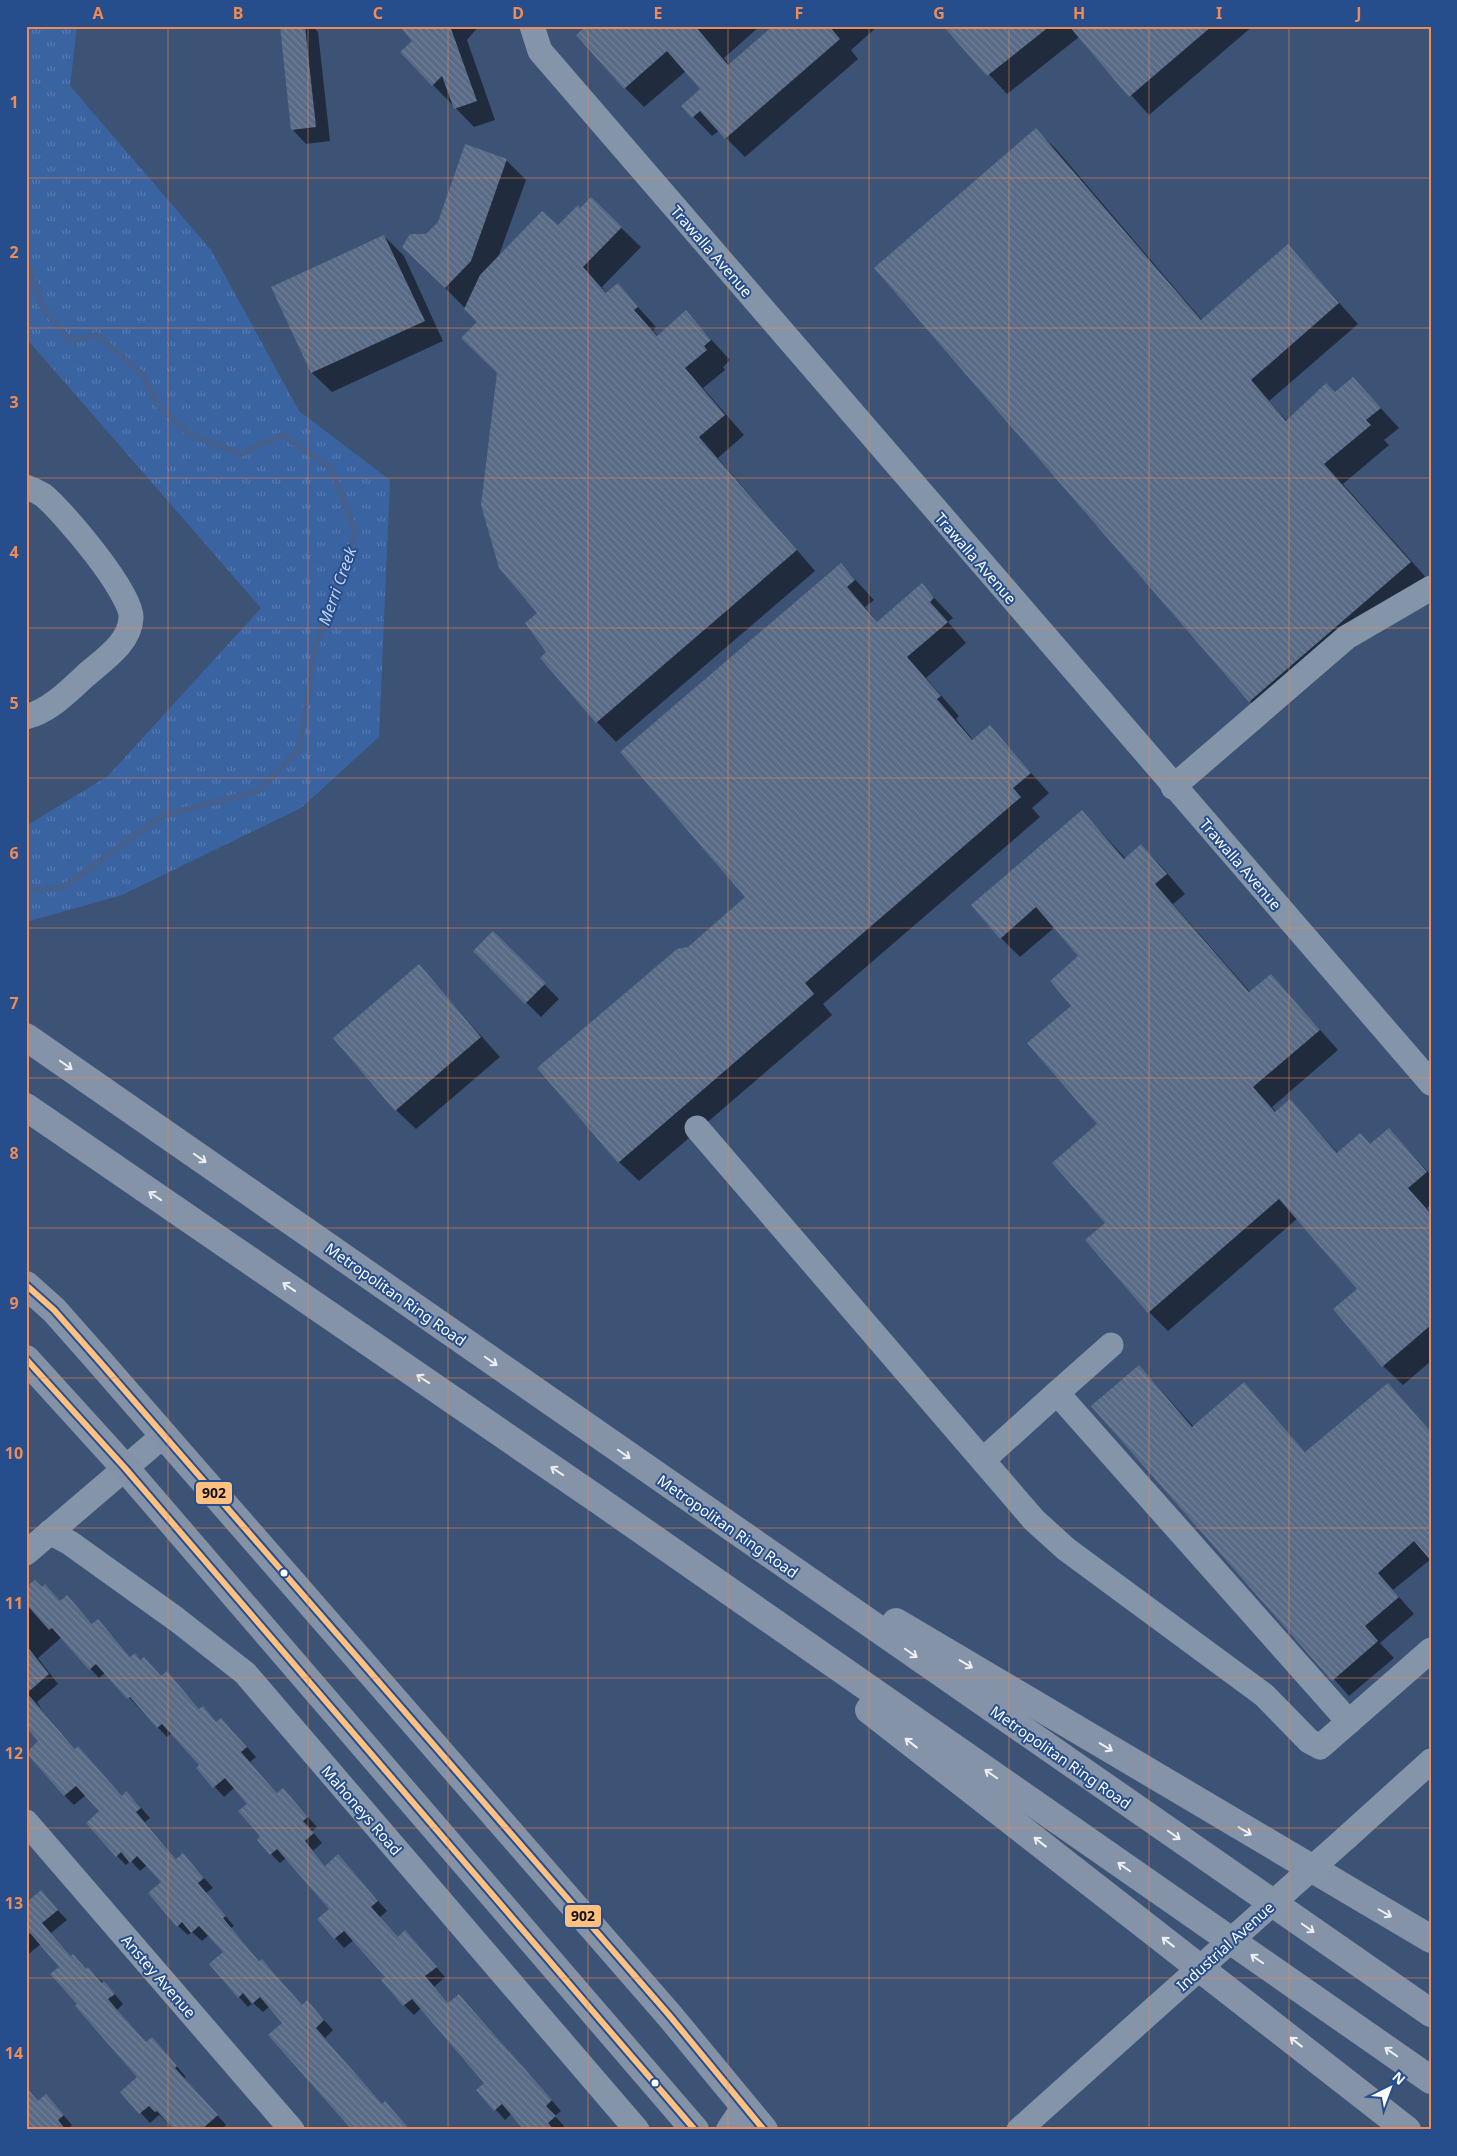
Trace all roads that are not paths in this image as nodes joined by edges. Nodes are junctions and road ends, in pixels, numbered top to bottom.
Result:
1 (532, 26) edge
2 (26, 487) edge
3 (1431, 588) edge
4 (26, 716) edge
5 (1173, 786) junction
6 (26, 1037) edge
7 (1431, 1083) edge
8 (26, 1108) edge
9 (697, 1128) dead end
10 (26, 1285) edge
11 (1111, 1345) dead end
12 (26, 1359) edge
13 (1058, 1392) junction
14 (164, 1435) junction
15 (984, 1459) junction
16 (125, 1468) junction
17 (684, 1495) junction
18 (597, 1499) junction
19 (50, 1532) junction
20 (26, 1552) edge
21 (1431, 1650) edge
22 (1349, 1722) junction
23 (1431, 1761) edge
24 (28, 1826) edge
25 (1431, 1939) edge
26 (1431, 2013) edge
27 (1431, 2080) edge
28 (738, 2119) edge
29 (292, 2130) edge
30 (637, 2130) edge
31 (695, 2130) edge
32 (764, 2130) edge
33 (1019, 2130) edge
34 (1407, 2130) edge

1 - 5 street, Trawalla Avenue
2 - 4 street
3 - 5 street
5 - 7 street, Trawalla Avenue
6 -> 17 highway, Metropolitan Ring Road
18 -> 8 highway
9 - 15 street
10 - 14 main road
11 - 13 street
12 - 16 main road
13 - 15 street
13 - 22 street
14 - 16 street
14 - 28 main road
15 - 22 street
16 - 19 street
16 - 31 main road
17 -> 25 highway
17 -> 26 highway, Metropolitan Ring Road
27 -> 18 highway
34 -> 18 highway
19 - 20 street
19 - 30 street, Mahoneys Road
21 - 22 street
23 - 33 street, Industrial Avenue, bridge
24 - 29 street, Anstey Avenue
28 - 32 main road

